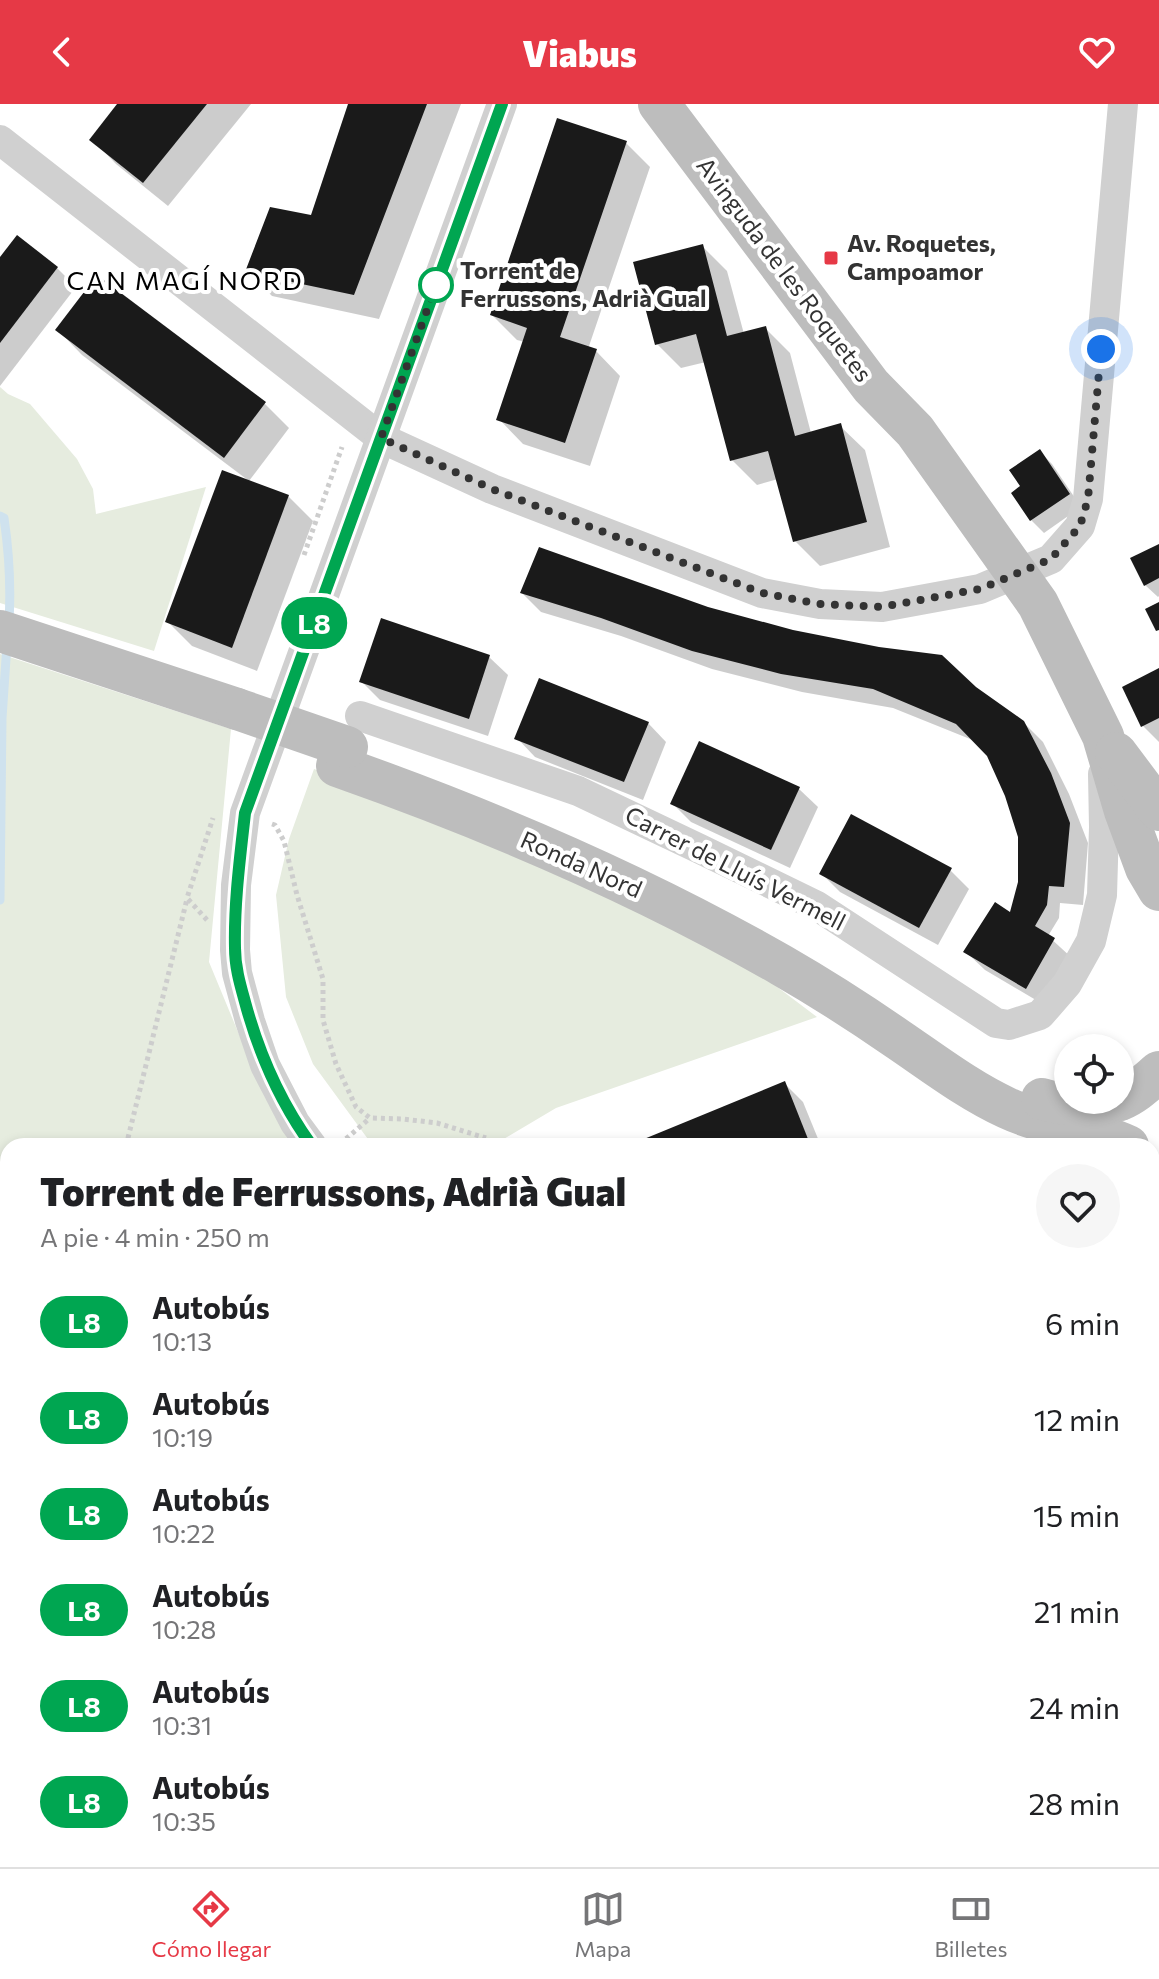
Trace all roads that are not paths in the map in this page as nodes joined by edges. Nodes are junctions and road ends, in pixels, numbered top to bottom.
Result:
1 (502, 104) edge
2 (659, 104) edge
3 (694, 104) edge
4 (1123, 104) edge
5 (0, 140) edge
6 (915, 431) junction
7 (381, 438) junction
8 (1017, 574) junction
9 (16, 648) edge
10 (1103, 736) junction
11 (348, 743) junction
12 (1159, 810) edge
13 (1159, 890) edge
14 (1159, 1072) edge
15 (1134, 1092) edge
16 (1054, 1102) edge
17 (306, 1138) edge
18 (1108, 1138) edge

1 - 7 street
2 - 6 main road, Avinguda de les Roquetes
3 - 6 main road, Avinguda de les Roquetes
4 - 8 street
5 - 7 street
6 - 8 main road, Avinguda de les Roquetes
7 - 8 street
7 - 17 street
8 - 10 main road, Avinguda de les Roquetes
9 - 11 main road, Ronda Nord
10 - 11 street, Carrer de Lluís Vermell
10 - 12 main road, Avinguda de les Roquetes
10 - 13 main road, Avinguda de les Roquetes
11 - 16 main road, Ronda Nord
11 - 18 main road, Ronda Nord
14 - 15 main road, Ronda Nord

